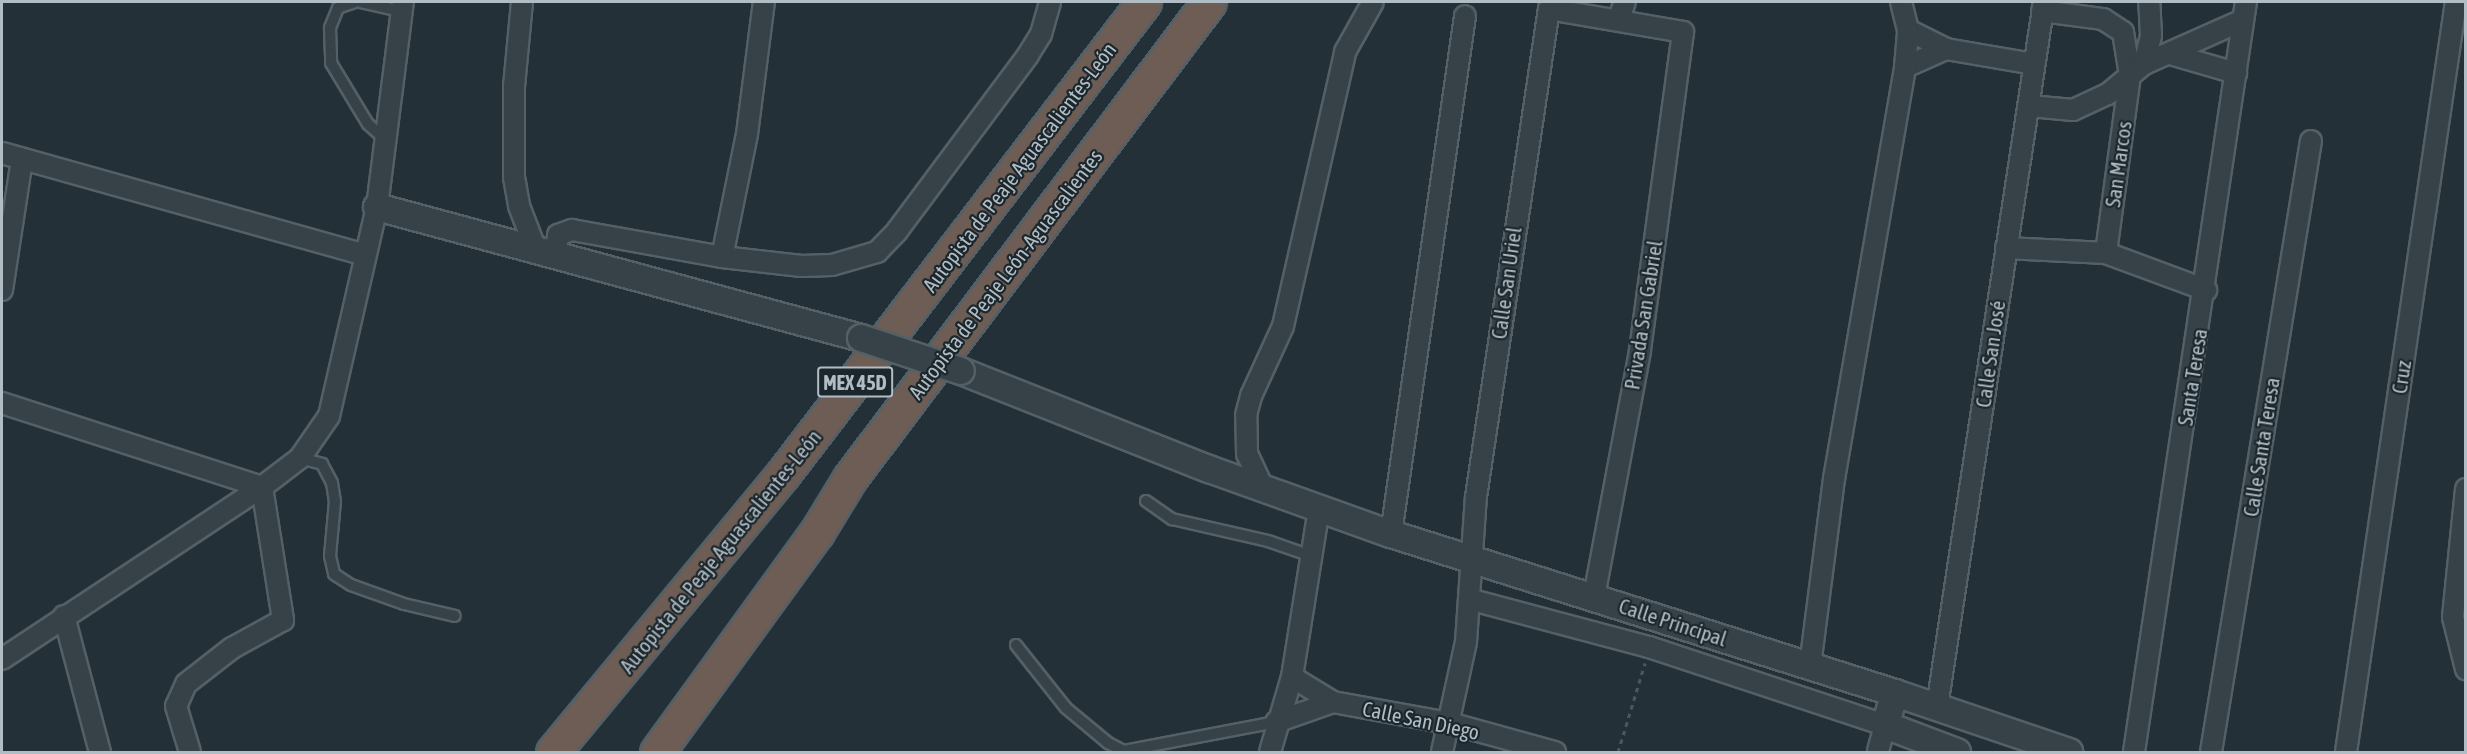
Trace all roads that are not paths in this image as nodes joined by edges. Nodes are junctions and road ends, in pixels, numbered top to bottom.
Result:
1 (355, 2) edge
2 (361, 2) edge
3 (522, 2) edge
4 (764, 2) edge
5 (1050, 2) edge
6 (1144, 2) edge
7 (1209, 2) edge
8 (1372, 2) edge
9 (1625, 2) edge
10 (1901, 2) edge
11 (2149, 2) edge
12 (2456, 2) edge
13 (402, 6) edge
14 (2043, 6) edge
15 (2245, 11) edge
16 (1466, 16) dead end
17 (1618, 20) junction
18 (1908, 30) junction
19 (1946, 49) junction
20 (2170, 54) junction
21 (2034, 64) junction
22 (1905, 67) junction
23 (2137, 69) junction
24 (2236, 73) junction
25 (2030, 106) junction
26 (386, 140) junction
27 (2311, 141) dead end
28 (2, 153) edge
29 (22, 159) junction
30 (377, 207) junction
31 (2006, 248) junction
32 (545, 252) junction
33 (2106, 254) junction
34 (364, 255) junction
35 (722, 257) junction
36 (2, 290) edge
37 (2206, 290) junction
38 (2, 403) edge
39 (300, 458) junction
40 (783, 474) junction
41 (850, 478) junction
42 (262, 488) junction
43 (2466, 489) edge
44 (1269, 490) junction
45 (1146, 501) dead end
46 (1319, 508) junction
47 (1391, 534) junction
48 (1311, 556) junction
49 (1470, 558) junction
50 (1594, 597) junction
51 (1472, 600) junction
52 (64, 616) junction
53 (455, 616) dead end
54 (1016, 645) dead end
55 (2, 659) edge
56 (1810, 666) junction
57 (2466, 669) edge
58 (1292, 677) junction
59 (1895, 693) junction
60 (1333, 702) junction
61 (1937, 707) junction
62 (1276, 722) junction
63 (1449, 723) junction
64 (1885, 725) junction
65 (100, 753) edge
66 (190, 753) edge
67 (553, 753) edge
68 (581, 753) edge
69 (634, 753) edge
70 (657, 753) edge
71 (1270, 753) edge
72 (1442, 753) edge
73 (1555, 753) edge
74 (1878, 753) edge
75 (1957, 753) edge
76 (2069, 753) edge
77 (2134, 753) edge
78 (2211, 753) edge
79 (2346, 753) edge

1 - 26 lane
2 - 13 lane
3 - 32 street
4 - 35 street
5 - 35 street
6 - 40 highway, Autopista de Peaje Aguascalientes-León / MEX 45D
7 - 41 highway, Autopista de Peaje León-Aguascalientes / MEX 45D
8 - 44 street
9 - 17 street
10 - 18 street
11 - 23 street
12 - 79 street, Cruz
13 - 26 street
14 - 21 street, Calle San José
14 - 23 street
15 - 20 street
15 - 24 street, Santa Teresa
16 - 47 street
17 - 49 street, Calle San Uriel
17 - 50 street, Privada San Gabriel
18 - 19 street
18 - 22 street
19 - 21 street
19 - 22 street
20 - 23 street
20 - 24 street
21 - 25 street, Calle San José
22 - 56 street
23 - 25 street
23 - 33 street, San Marcos
24 - 37 street, Santa Teresa
25 - 31 street, Calle San José
26 - 30 street
27 - 78 street, Calle Santa Teresa
28 - 29 street
29 - 34 street
29 - 36 street
30 - 32 street, Calle Principal
30 - 34 street
31 - 33 street
31 - 61 street, Calle San José
32 - 35 street
32 - 44 street, Calle Principal, bridge
33 - 37 street
34 - 39 street
37 - 77 street, Santa Teresa
38 - 42 street
39 - 42 street
39 - 53 lane
40 - 67 highway, Autopista de Peaje Aguascalientes-León / MEX 45D
40 - 68 highway
41 - 69 highway
41 - 70 highway, Autopista de Peaje León-Aguascalientes / MEX 45D
42 - 52 street
42 - 66 street
43 - 57 street
44 - 46 street, Calle Principal
45 - 48 lane
46 - 47 street, Calle Principal
46 - 48 street
47 - 49 street, Calle Principal
48 - 58 street
49 - 50 street, Calle Principal
49 - 51 street, Calle San Uriel
50 - 56 street, Calle Principal
51 - 63 street, Calle San Uriel
51 - 64 street
52 - 55 street
52 - 65 street
54 - 62 lane
56 - 59 street, Calle Principal
58 - 60 street, Calle San Diego
58 - 62 street
59 - 61 street, Calle Principal
59 - 64 street
60 - 62 street
60 - 63 street, Calle San Diego
61 - 76 street, Calle Principal
62 - 71 street
63 - 72 street, Calle San Uriel
63 - 73 street, Calle San Diego
64 - 74 street
64 - 75 street

